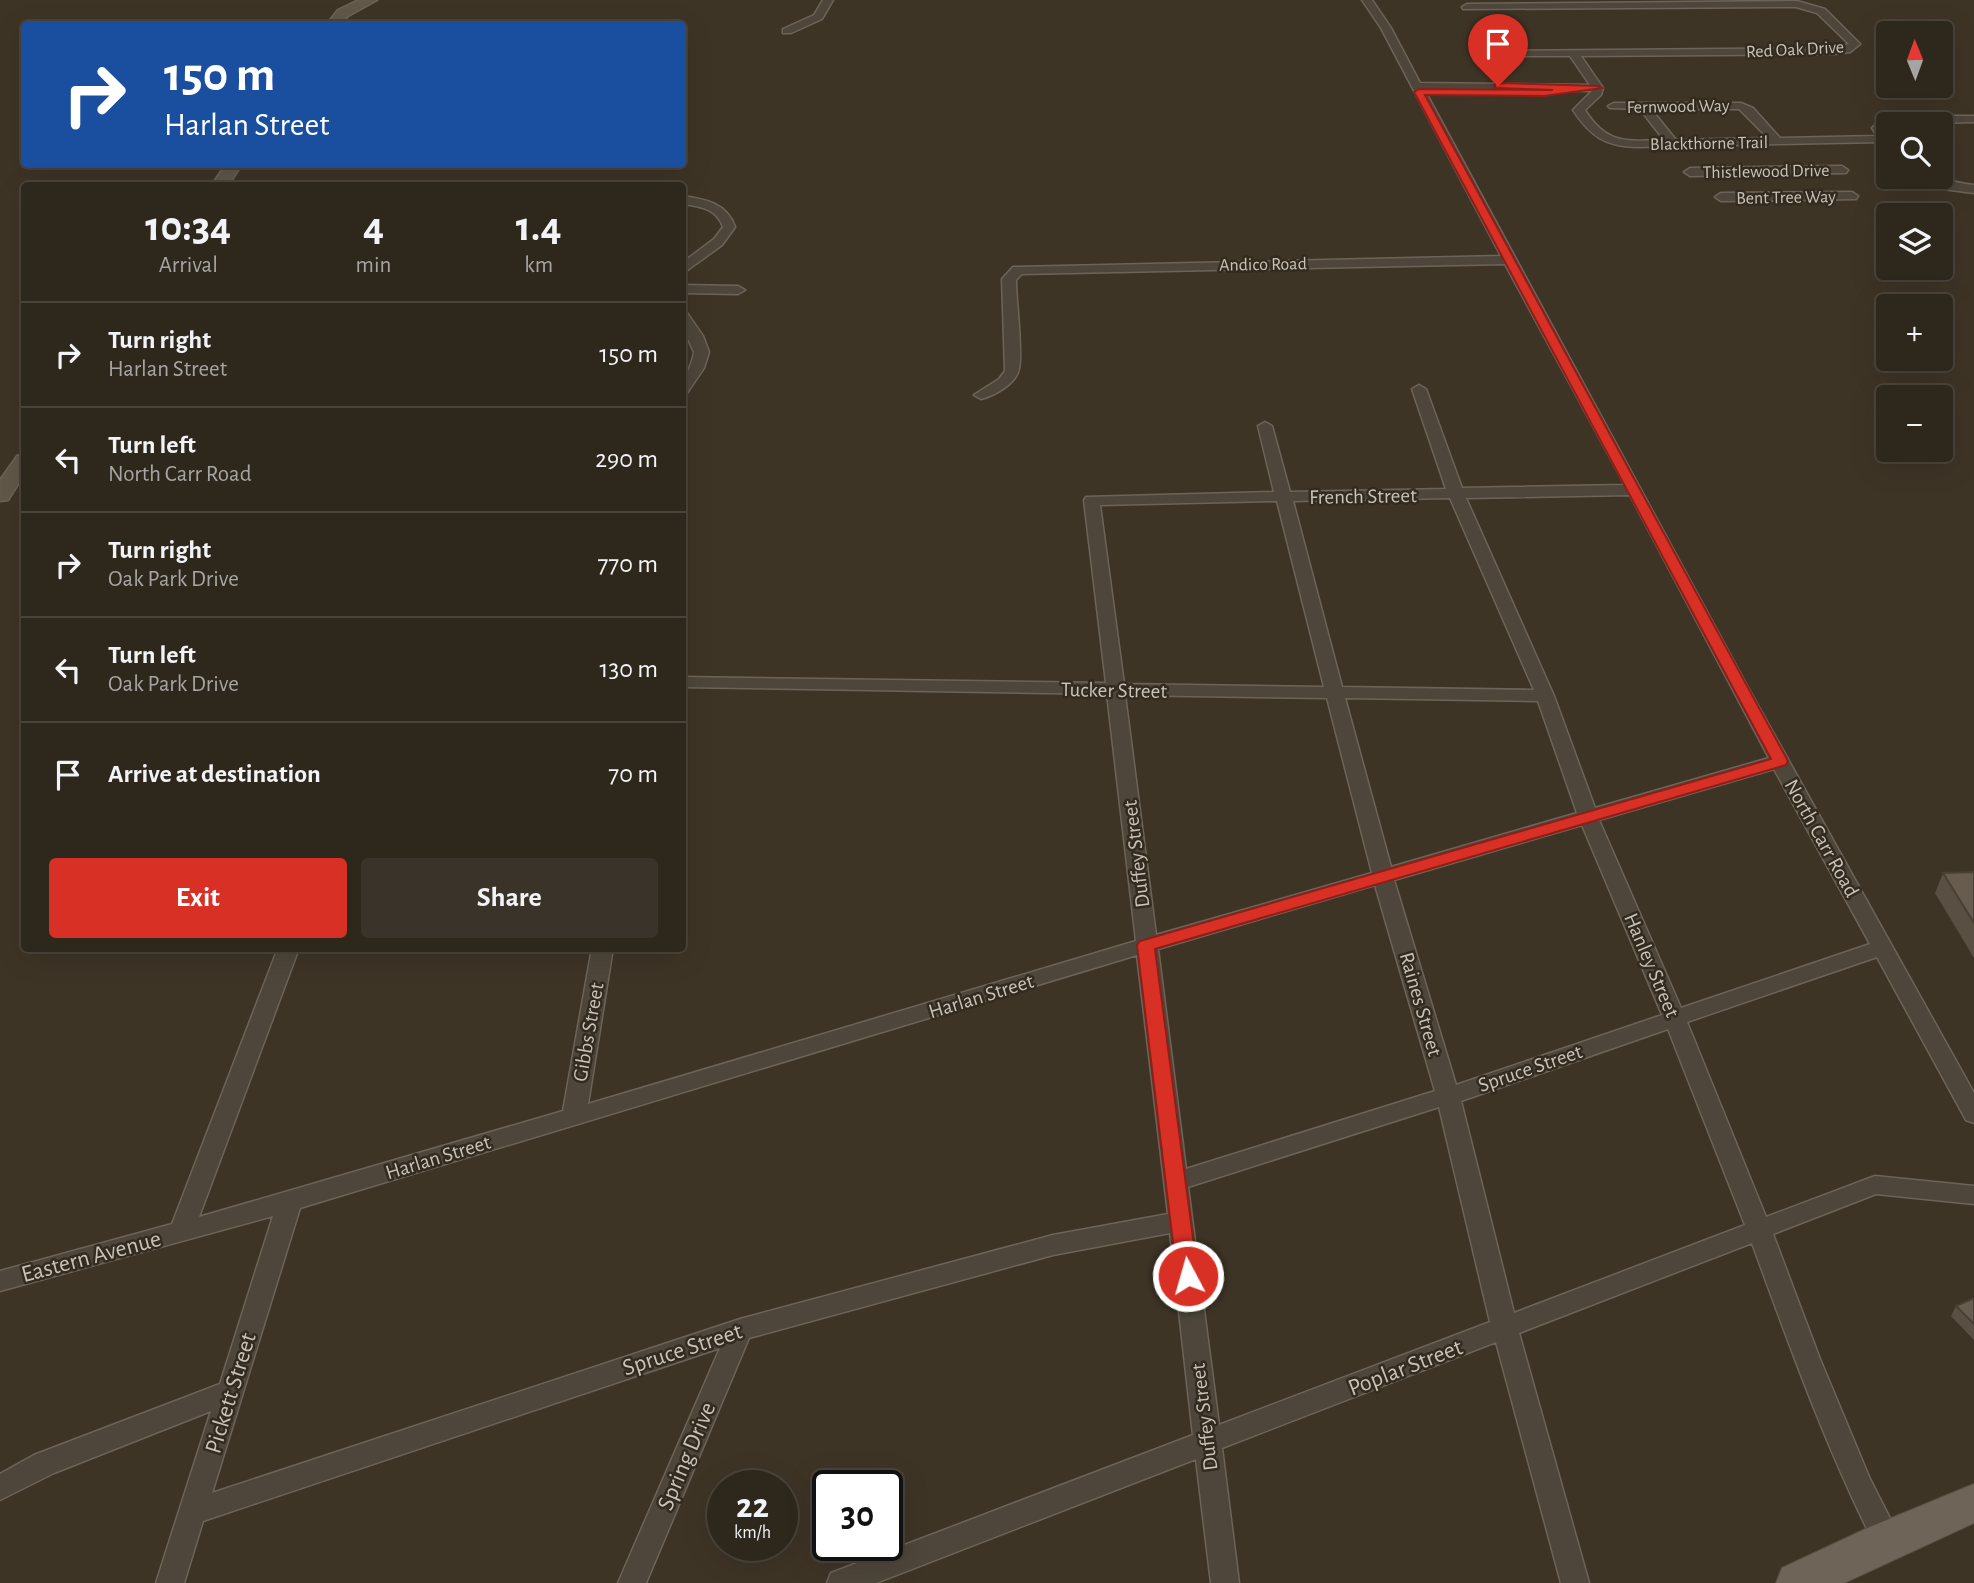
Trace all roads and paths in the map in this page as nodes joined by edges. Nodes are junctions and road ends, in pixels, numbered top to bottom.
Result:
1 (369, 0) edge
2 (828, 0) edge
3 (1687, 2) edge
4 (1703, 2) edge
5 (1366, 3) edge
6 (1467, 6) dead end
7 (343, 9) edge
8 (787, 31) dead end
9 (1499, 54) dead end
10 (1574, 54) junction
11 (1598, 88) junction
12 (1417, 89) junction
13 (1544, 93) junction
14 (1570, 104) junction
15 (1614, 106) dead end
16 (1643, 106) junction
17 (1953, 119) edge
18 (1974, 119) edge
19 (1777, 141) junction
20 (1876, 141) edge
21 (1673, 144) junction
22 (1753, 157) junction
23 (1842, 170) dead end
24 (1690, 172) dead end
25 (1953, 187) edge
26 (1974, 189) edge
27 (1852, 196) dead end
28 (1721, 197) dead end
29 (1787, 197) junction
30 (686, 201) edge
31 (1511, 260) junction
32 (686, 267) edge
33 (686, 289) edge
34 (738, 290) dead end
35 (686, 321) edge
36 (686, 382) edge
37 (1419, 389) dead end
38 (981, 394) dead end
39 (1265, 426) dead end
40 (21, 464) edge
41 (1634, 490) junction
42 (1456, 494) junction
43 (0, 495) edge
44 (1282, 498) junction
45 (1092, 500) joint
46 (686, 682) edge
47 (1116, 690) junction
48 (1335, 693) junction
49 (1545, 696) junction
50 (1780, 761) junction
51 (1588, 816) junction
52 (1383, 877) junction
53 (1146, 945) junction
54 (1881, 948) junction
55 (287, 952) edge
56 (602, 952) edge
57 (1675, 1019) junction
58 (1448, 1096) junction
59 (1974, 1114) edge
60 (574, 1116) junction
61 (1178, 1181) junction
62 (1974, 1195) edge
63 (290, 1202) junction
64 (1182, 1221) junction
65 (1759, 1229) junction
66 (182, 1231) junction
67 (0, 1281) edge
68 (1505, 1329) junction
69 (740, 1330) junction
70 (231, 1391) junction
71 (1206, 1443) junction
72 (0, 1488) edge
73 (1974, 1503) edge
74 (193, 1512) junction
75 (1887, 1540) junction
76 (170, 1583) edge
77 (632, 1583) edge
78 (841, 1583) edge
79 (1225, 1583) edge
80 (1576, 1583) edge
81 (1798, 1583) edge

1 - 7 main road
2 - 8 street
3 - 4 street, Red Oak Drive
3 - 6 street, Red Oak Drive
4 - 10 street, Red Oak Drive
5 - 12 street, North Carr Road
9 - 10 street, Red Oak Drive
10 - 11 street
11 - 12 street
11 - 13 street
11 - 14 street
12 - 13 street
12 - 31 street, North Carr Road
13 - 14 street
14 - 21 street, Blackthorne Trail
15 - 16 street, Fernwood Way
16 - 19 street, Fernwood Way
16 - 21 street
17 - 18 street
19 - 20 street, Blackthorne Trail
19 - 22 street, Blackthorne Trail
21 - 22 street, Blackthorne Trail
22 - 23 street, Thistlewood Drive
22 - 24 street, Thistlewood Drive
22 - 29 street
25 - 26 street
27 - 29 street, Bent Tree Way
28 - 29 street, Bent Tree Way
30 - 32 street
31 - 38 street, Andico Road
31 - 41 street, North Carr Road
33 - 34 street
35 - 36 street
37 - 42 street, Hanley Street
39 - 44 street, Raines Street
40 - 43 main road
41 - 42 street, French Street
41 - 50 street, North Carr Road
42 - 44 street, French Street
42 - 49 street, Hanley Street
44 - 45 street, French Street
44 - 48 street, Raines Street
45 - 47 street, Duffey Street
46 - 47 street, Tucker Street
47 - 48 street, Tucker Street
47 - 53 street, Duffey Street
48 - 49 street, Tucker Street
48 - 52 street, Raines Street
49 - 51 street, Hanley Street
50 - 51 street, Harlan Street
50 - 54 street, North Carr Road
51 - 52 street, Harlan Street
51 - 57 street, Hanley Street
52 - 53 street, Harlan Street
52 - 58 street, Raines Street
53 - 60 street, Harlan Street
53 - 61 street, Duffey Street
54 - 57 street, Spruce Street
54 - 59 street, North Carr Road
55 - 66 street
56 - 60 street, Gibbs Street
57 - 58 street, Spruce Street
57 - 65 street, Hanley Street
58 - 61 street, Spruce Street
58 - 68 street, Raines Street
60 - 63 street, Harlan Street
61 - 64 street, Duffey Street
62 - 65 street, Poplar Street
63 - 66 street, Harlan Street
63 - 70 street, Pickett Street
64 - 69 street, Spruce Street
64 - 71 street, Duffey Street
65 - 68 street, Poplar Street
65 - 75 street, Hanley Street
66 - 67 street, Eastern Avenue
68 - 71 street, Poplar Street
68 - 80 street, Raines Street
69 - 74 street, Spruce Street
69 - 77 street, Spring Drive
70 - 72 street
70 - 74 street, Pickett Street
71 - 78 street, Poplar Street
71 - 79 street, Duffey Street
73 - 75 main road
74 - 76 street, Pickett Street
75 - 81 main road

